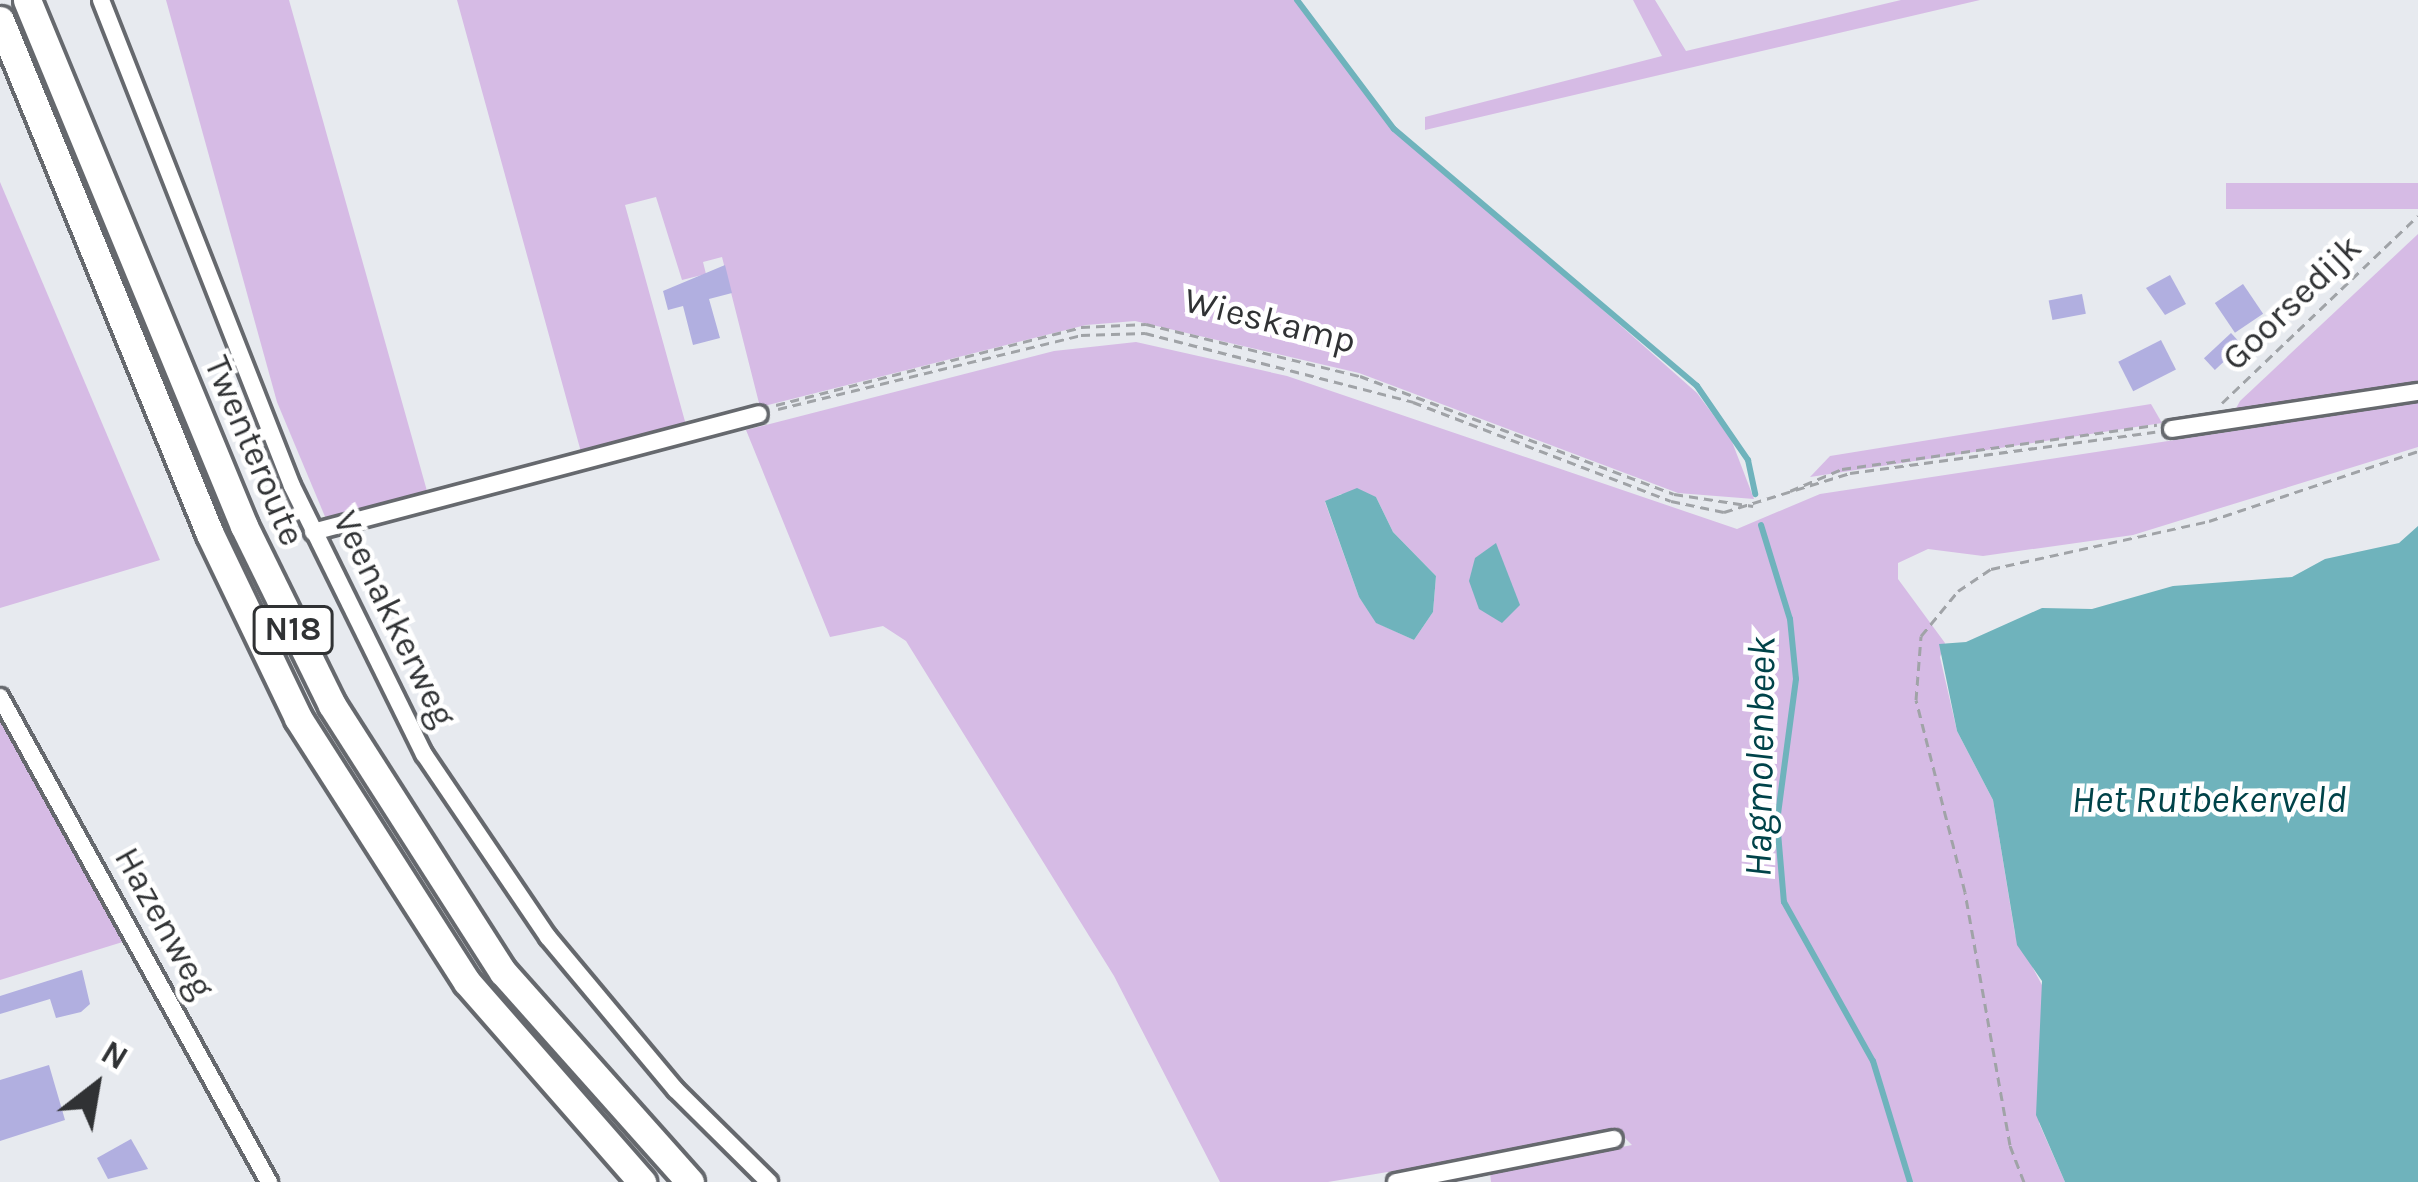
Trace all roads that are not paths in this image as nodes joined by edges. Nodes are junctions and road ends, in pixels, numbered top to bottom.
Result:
1 (27, 0) edge
2 (101, 0) edge
3 (0, 20) edge
4 (2418, 392) edge
5 (759, 414) road end
6 (2172, 430) road end
7 (313, 532) junction
8 (0, 697) edge
9 (1614, 1139) dead end
10 (269, 1182) edge
11 (642, 1182) edge
12 (690, 1182) edge
13 (769, 1182) edge
14 (1396, 1182) edge

1 - 12 highway, Twenteroute / N18
2 - 7 street, Veenakkerweg
3 - 11 highway, Twenteroute / N18
4 - 6 street
5 - 7 street
7 - 13 street, Veenakkerweg
8 - 10 street, Hazenweg
9 - 14 street

